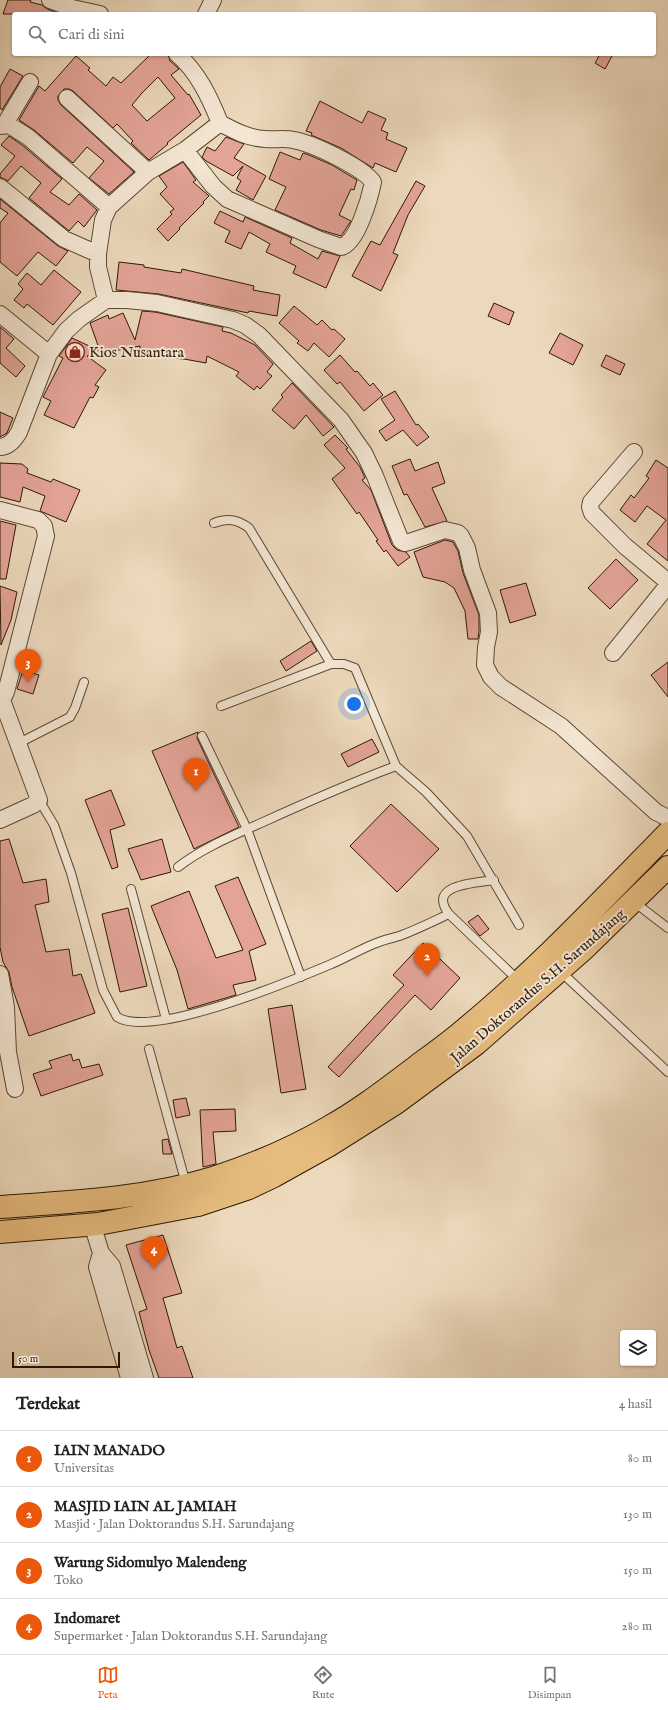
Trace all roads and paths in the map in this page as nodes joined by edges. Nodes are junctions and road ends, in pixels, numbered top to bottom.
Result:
1 (50, 0) edge
2 (213, 0) edge
3 (91, 12) edge
4 (207, 12) edge
5 (182, 56) edge
6 (30, 82) dead end
7 (67, 98) dead end
8 (220, 123) junction
9 (2, 125) edge
10 (185, 150) junction
11 (148, 172) junction
12 (0, 187) edge
13 (109, 207) junction
14 (98, 254) junction
15 (106, 300) junction
16 (0, 314) edge
17 (49, 354) junction
18 (0, 447) edge
19 (634, 452) dead end
20 (0, 510) edge
21 (214, 523) dead end
22 (668, 584) edge
23 (613, 653) dead end
24 (331, 664) junction
25 (84, 682) dead end
26 (3, 705) edge
27 (221, 706) dead end
28 (202, 736) dead end
29 (16, 740) junction
30 (396, 766) junction
31 (39, 800) junction
32 (668, 818) edge
33 (0, 820) edge
34 (247, 829) junction
35 (668, 832) edge
36 (178, 867) dead end
37 (668, 867) edge
38 (494, 880) junction
39 (131, 889) dead end
40 (630, 905) junction
41 (449, 914) junction
42 (519, 925) dead end
43 (668, 928) edge
44 (559, 970) junction
45 (0, 974) edge
46 (301, 977) junction
47 (519, 981) junction
48 (166, 1019) junction
49 (149, 1049) dead end
50 (668, 1072) edge
51 (15, 1089) dead end
52 (186, 1184) junction
53 (0, 1207) edge
54 (92, 1224) junction
55 (0, 1232) edge
56 (101, 1253) junction
57 (129, 1378) edge
58 (144, 1378) edge

1 - 3 street
2 - 4 street
5 - 8 street
6 - 9 street
7 - 11 street
8 - 10 street
8 - 10 street
9 - 13 street
10 - 11 street
11 - 13 street
12 - 14 street
13 - 14 street
14 - 15 street
15 - 17 street
15 - 32 street
16 - 17 street
17 - 18 street
19 - 22 street
20 - 26 street
21 - 24 lane
22 - 23 street
24 - 27 lane
24 - 30 lane
25 - 29 lane
26 - 29 street
28 - 34 lane
29 - 31 street
30 - 34 lane
30 - 38 lane
31 - 33 street
31 - 48 lane
34 - 36 lane
34 - 46 lane
35 - 47 highway, Jalan Doktorandus S.H. Sarundajang
37 - 40 highway, Jalan Doktorandus S.H. Sarundajang
38 - 41 lane
38 - 42 lane
39 - 48 lane
40 - 43 lane
40 - 44 highway, Jalan Doktorandus S.H. Sarundajang
41 - 46 lane
41 - 47 lane
44 - 50 lane
44 - 54 highway, Jalan Doktorandus S.H. Sarundajang
45 - 51 street
46 - 48 lane
47 - 52 highway, Jalan Doktorandus S.H. Sarundajang
49 - 52 lane
52 - 53 highway, Jalan Doktorandus S.H. Sarundajang
54 - 55 highway, Jalan Doktorandus S.H. Sarundajang
54 - 56 street
56 - 57 street
56 - 58 street

